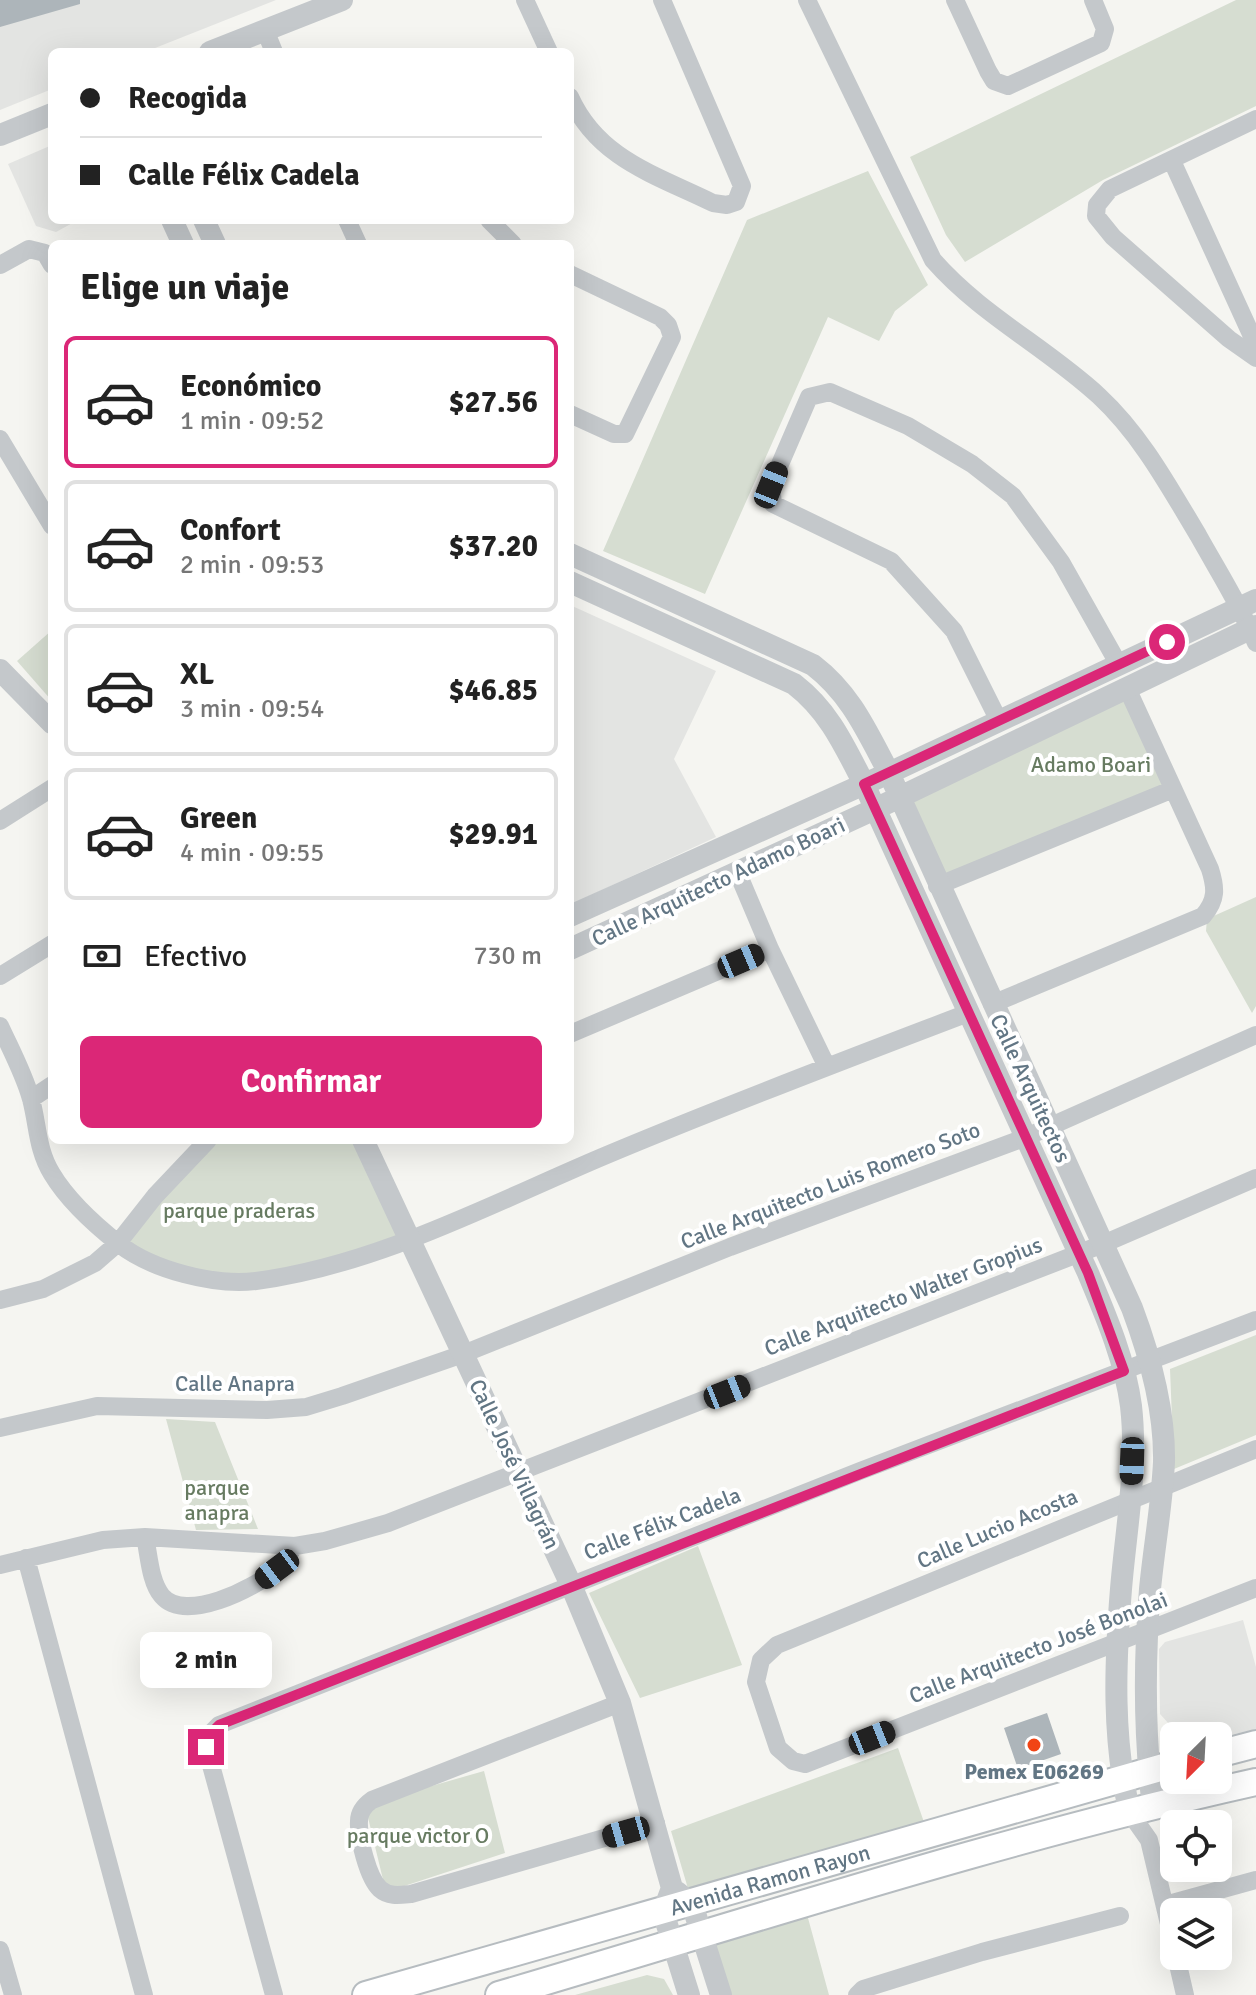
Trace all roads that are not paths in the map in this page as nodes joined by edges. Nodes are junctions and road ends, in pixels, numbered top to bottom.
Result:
1 (342, 0) edge
2 (525, 0) edge
3 (662, 0) edge
4 (807, 0) edge
5 (955, 0) edge
6 (1093, 0) edge
7 (265, 30) junction
8 (220, 48) edge
9 (272, 48) edge
10 (547, 48) edge
11 (574, 104) edge
12 (48, 116) edge
13 (1256, 119) edge
14 (0, 135) edge
15 (1172, 161) junction
16 (493, 224) edge
17 (509, 240) edge
18 (48, 258) edge
19 (0, 265) edge
20 (574, 276) edge
21 (1256, 345) edge
22 (1256, 358) edge
23 (574, 416) edge
24 (0, 439) edge
25 (48, 519) edge
26 (574, 556) edge
27 (574, 584) edge
28 (655, 591) junction
29 (644, 615) junction
30 (1252, 621) edge
31 (1119, 665) junction
32 (1, 672) edge
33 (1127, 688) junction
34 (48, 719) edge
35 (998, 719) junction
36 (889, 773) junction
37 (864, 784) junction
38 (1171, 790) junction
39 (48, 791) edge
40 (898, 797) junction
41 (875, 809) junction
42 (0, 821) edge
43 (737, 871) junction
44 (937, 886) junction
45 (574, 914) edge
46 (48, 946) edge
47 (574, 947) edge
48 (770, 949) junction
49 (0, 976) edge
50 (992, 1004) junction
51 (968, 1013) junction
52 (0, 1026) edge
53 (574, 1032) edge
54 (1256, 1035) edge
55 (827, 1067) junction
56 (48, 1088) edge
57 (31, 1099) junction
58 (1050, 1128) junction
59 (1024, 1138) junction
60 (204, 1144) edge
61 (365, 1144) edge
62 (1256, 1178) edge
63 (408, 1240) junction
64 (118, 1243) junction
65 (1103, 1244) junction
66 (1079, 1253) junction
67 (0, 1300) edge
68 (1256, 1320) edge
69 (463, 1354) junction
70 (1150, 1361) junction
71 (1124, 1371) junction
72 (0, 1428) edge
73 (1256, 1449) edge
74 (521, 1473) junction
75 (1161, 1486) junction
76 (1131, 1499) junction
77 (145, 1537) junction
78 (295, 1546) junction
79 (26, 1558) junction
80 (0, 1565) edge
81 (571, 1585) junction
82 (1256, 1588) edge
83 (1149, 1630) junction
84 (1119, 1640) junction
85 (620, 1703) junction
86 (1256, 1744) edge
87 (1232, 1750) edge
88 (793, 1761) joint
89 (1160, 1763) edge
90 (1160, 1767) edge
91 (1160, 1769) edge
92 (1121, 1776) junction
93 (1256, 1782) edge
94 (1141, 1810) junction
95 (656, 1823) junction
96 (1256, 1880) edge
97 (1163, 1898) edge
98 (1190, 1898) edge
99 (676, 1901) junction
100 (1120, 1916) dead end
101 (704, 1933) junction
102 (673, 1944) junction
103 (0, 1950) edge
104 (1179, 1970) edge
105 (13, 1995) edge
106 (144, 1995) edge
107 (274, 1995) edge
108 (366, 1995) edge
109 (499, 1995) edge
110 (689, 1995) edge
111 (721, 1995) edge
112 (857, 1995) edge
113 (1185, 1995) edge

1 - 7 street
2 - 10 street
3 - 11 street
4 - 30 street
5 - 6 street
7 - 8 street
7 - 9 street
12 - 14 street
13 - 15 street
15 - 21 street
15 - 22 street
16 - 17 street
18 - 19 street
20 - 23 street
24 - 25 street
26 - 28 street, Calle Arquitectos
27 - 29 street, Calle Arquitectos
28 - 29 street
28 - 36 street, Calle Arquitectos
29 - 37 street, Calle Arquitectos
30 - 31 street, Calle Arquitecto Adamo Boari
30 - 33 street, Calle Arquitecto Adamo Boari
31 - 35 street, Calle Arquitecto Adamo Boari
31 - 35 street
32 - 34 street
33 - 38 street
33 - 40 street, Calle Arquitecto Adamo Boari
35 - 36 street, Calle Arquitecto Adamo Boari
36 - 37 street, Calle Arquitecto Adamo Boari
36 - 40 street, Calle Arquitectos
37 - 41 street, Calle Arquitectos
37 - 45 street, Calle Arquitecto Adamo Boari
38 - 44 street
38 - 50 street
39 - 42 street
40 - 41 street, Calle Arquitecto Adamo Boari
40 - 44 street, Calle Arquitectos
41 - 43 street, Calle Arquitecto Adamo Boari
41 - 51 street, Calle Arquitectos
43 - 47 street, Calle Arquitecto Adamo Boari
43 - 48 street
44 - 50 street, Calle Arquitectos
46 - 49 street
48 - 53 street
48 - 55 street
50 - 58 street, Calle Arquitectos
51 - 55 street
51 - 59 street, Calle Arquitectos
52 - 57 street
54 - 58 street, Calle Arquitecto Luis Romero Soto
55 - 63 street
56 - 57 street
57 - 64 street
58 - 59 street, Calle Arquitecto Luis Romero Soto
58 - 65 street, Calle Arquitectos
59 - 66 street, Calle Arquitectos
59 - 69 street, Calle Arquitecto Luis Romero Soto
60 - 64 street
61 - 63 street, Calle José Villagrán
62 - 65 street
63 - 64 street
63 - 69 street, Calle José Villagrán
64 - 67 street
65 - 66 street, Calle Arquitecto Walter Gropius
65 - 70 street, Calle Arquitectos
66 - 71 street, Calle Arquitectos
66 - 74 street, Calle Arquitecto Walter Gropius
68 - 70 street, Calle Félix Cadela
69 - 72 street, Calle Anapra
69 - 74 street, Calle José Villagrán
70 - 71 street, Calle Félix Cadela
70 - 75 street, Calle Arquitectos
71 - 76 street, Calle Arquitectos
71 - 81 street, Calle Félix Cadela
73 - 75 street, Calle Lucio Acosta
74 - 78 street, Calle Arquitecto Walter Gropius
74 - 81 street, Calle José Villagrán
75 - 76 street, Calle Lucio Acosta
75 - 83 street, Calle Arquitectos
76 - 84 street, Calle Arquitectos
76 - 88 street, Calle Lucio Acosta
77 - 78 street, Calle Arquitecto Walter Gropius
77 - 78 street
77 - 79 street, Calle Arquitecto Walter Gropius
79 - 80 street, Calle Arquitecto Walter Gropius
79 - 106 street
81 - 85 street, Calle José Villagrán
81 - 107 street, Calle Félix Cadela
82 - 83 street, Calle Arquitecto José Bonolai
83 - 84 street, Calle Arquitecto José Bonolai
83 - 89 street, Calle Arquitectos
84 - 88 street, Calle Arquitecto José Bonolai
84 - 92 street, Calle Arquitectos
85 - 95 street, Calle José Villagrán
85 - 95 street
86 - 87 main road
90 - 92 main road, Avenida Ramon Rayon
91 - 94 street, Calle Arquitectos
92 - 94 street, Calle Arquitectos
92 - 99 main road, Avenida Ramon Rayon
93 - 94 main road, Avenida Ramon Rayon
94 - 97 street
94 - 101 main road, Avenida Ramon Rayon
95 - 99 street, Calle José Villagrán
96 - 98 street
99 - 101 street
99 - 102 street
99 - 108 main road, Avenida Ramon Rayon
100 - 112 street
101 - 102 main road, Avenida Ramon Rayon
101 - 111 street
102 - 109 main road, Avenida Ramon Rayon
102 - 110 street
103 - 105 street
104 - 113 street

